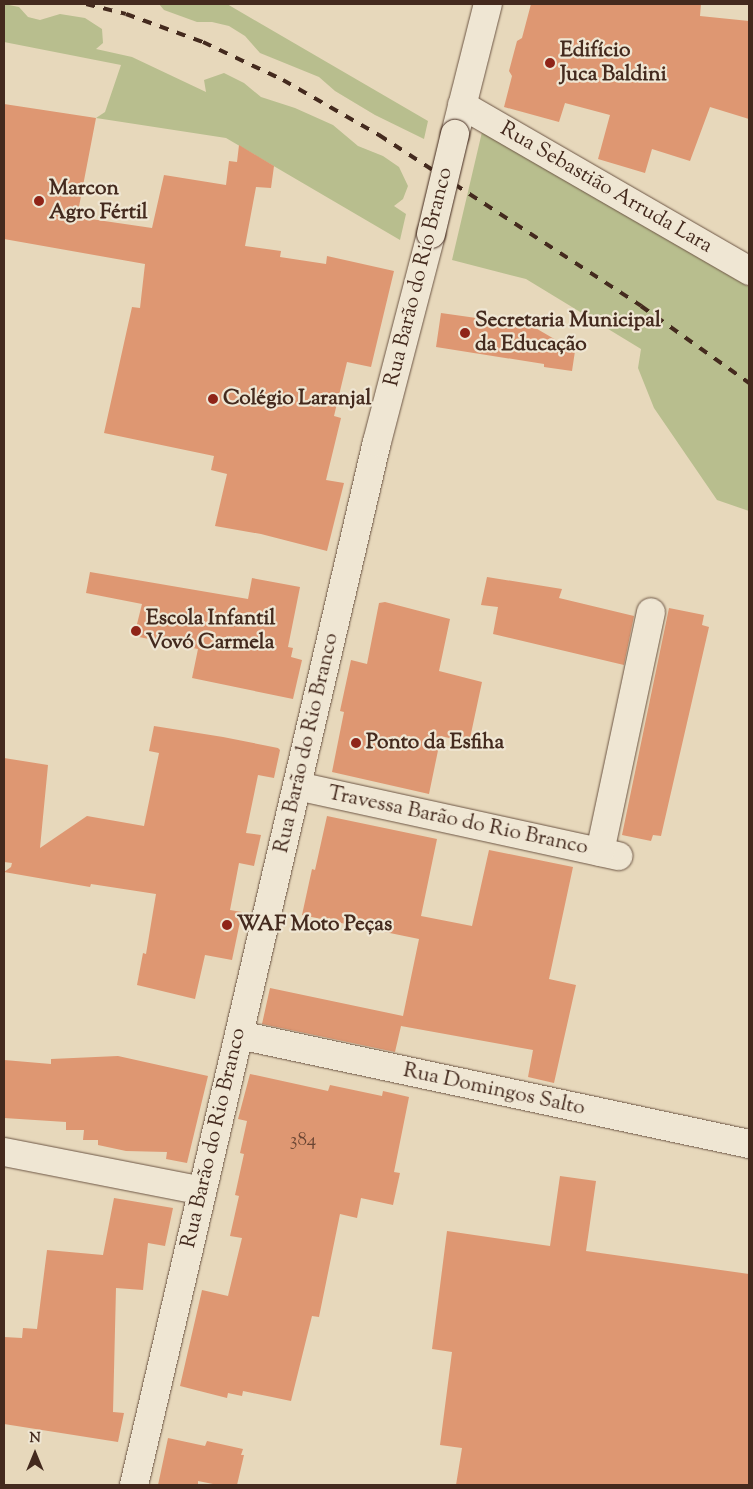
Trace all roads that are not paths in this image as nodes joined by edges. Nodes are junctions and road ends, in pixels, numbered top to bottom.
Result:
1 (488, 4) edge
2 (462, 105) junction
3 (749, 271) edge
4 (651, 612) dead end
5 (297, 786) junction
6 (239, 1035) junction
7 (749, 1144) edge
8 (4, 1152) edge
9 (202, 1191) junction
10 (134, 1485) edge

1 - 2 street, Rua Barão do Rio Branco
2 - 3 street, Rua Sebastião Arruda Lara
2 - 5 street, Rua Barão do Rio Branco, bridge
4 - 5 street, Travessa Barão do Rio Branco
5 - 6 street, Rua Barão do Rio Branco
6 - 7 street, Rua Domingos Salto
6 - 9 street, Rua Barão do Rio Branco
8 - 9 street
9 - 10 street, Rua Barão do Rio Branco

